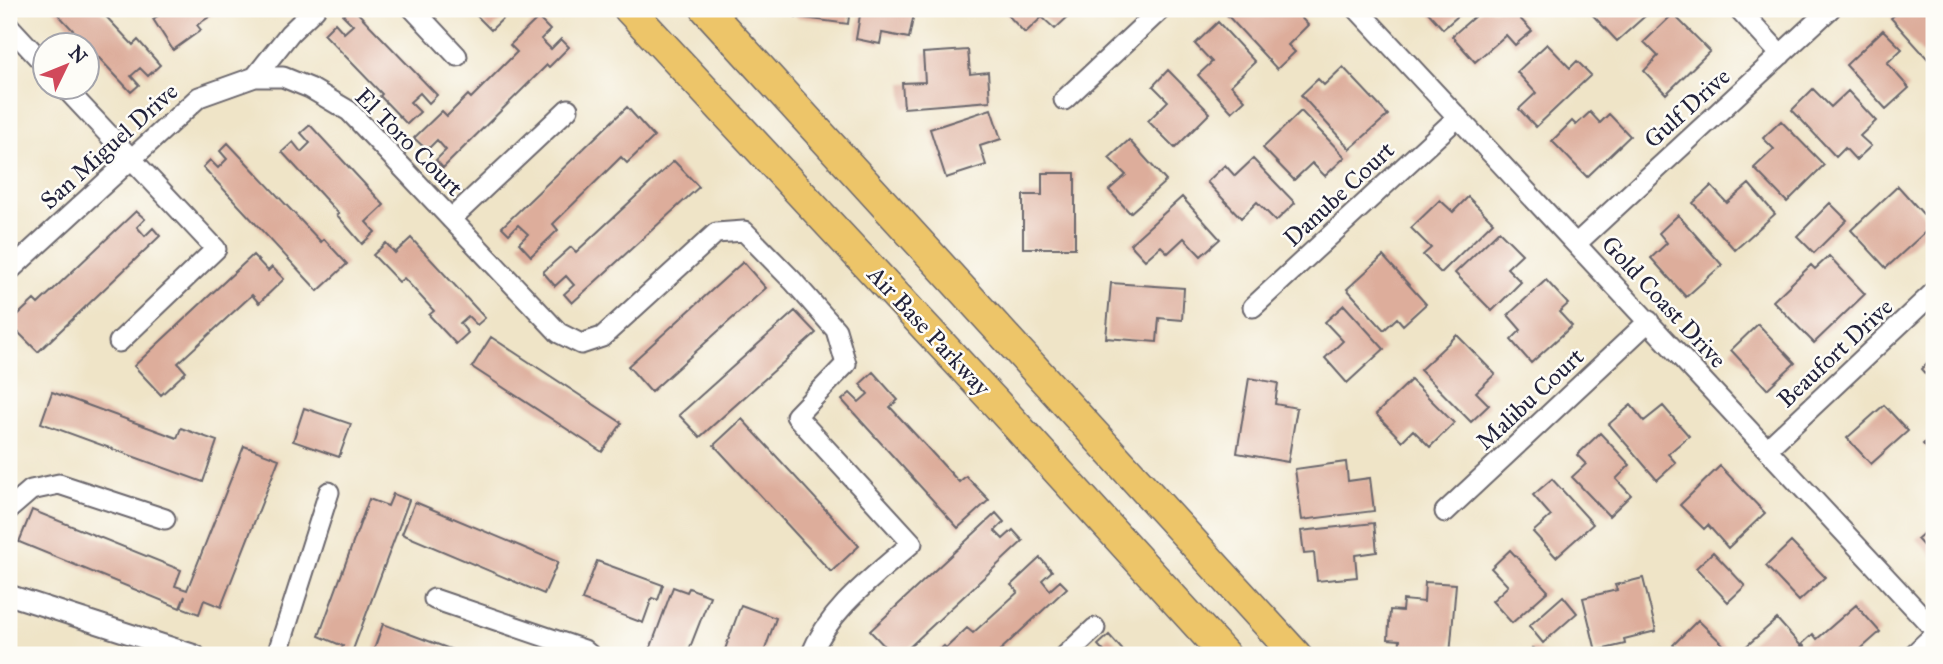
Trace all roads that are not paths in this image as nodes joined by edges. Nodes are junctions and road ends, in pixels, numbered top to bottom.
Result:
1 (315, 9) edge
2 (413, 9) edge
3 (706, 9) edge
4 (1161, 9) edge
5 (1357, 9) edge
6 (1739, 9) edge
7 (1830, 9) edge
8 (631, 13) edge
9 (9, 26) edge
10 (32, 51) edge
11 (1781, 55) junction
12 (457, 57) dead end
13 (255, 77) junction
14 (1065, 100) dead end
15 (78, 102) edge
16 (568, 109) dead end
17 (1458, 117) junction
18 (131, 159) junction
19 (451, 219) junction
20 (1577, 243) junction
21 (9, 271) edge
22 (1934, 292) edge
23 (1254, 307) dead end
24 (1649, 321) junction
25 (119, 342) dead end
26 (1768, 449) junction
27 (329, 492) dead end
28 (9, 509) edge
29 (1445, 512) dead end
30 (165, 519) dead end
31 (9, 595) edge
32 (434, 599) dead end
33 (1095, 628) dead end
34 (1934, 629) edge
35 (1934, 635) edge
36 (195, 655) edge
37 (277, 655) edge
38 (590, 655) edge
39 (811, 655) edge
40 (1066, 655) edge
41 (1225, 655) edge
42 (1296, 655) edge
43 (1913, 655) edge

1 - 13 street
2 - 12 street
3 - 42 main road
4 - 14 street
5 - 17 street, Gold Coast Drive
6 - 11 street
7 - 11 street, Gulf Drive
8 - 41 main road, Air Base Parkway
9 - 10 street
11 - 20 street, Gulf Drive
13 - 18 street, San Miguel Drive
13 - 19 street, El Toro Court
15 - 18 street
16 - 19 street, El Toro Court
17 - 20 street, Gold Coast Drive
17 - 23 street, Danube Court
18 - 21 street, San Miguel Drive
18 - 25 street
19 - 39 street, El Toro Court
20 - 24 street, Gold Coast Drive
22 - 26 street, Beaufort Drive
24 - 26 street, Gold Coast Drive
24 - 29 street, Malibu Court
26 - 34 street, Gold Coast Drive
27 - 37 street
28 - 30 street
31 - 36 street
32 - 38 street
33 - 40 street
35 - 43 street

